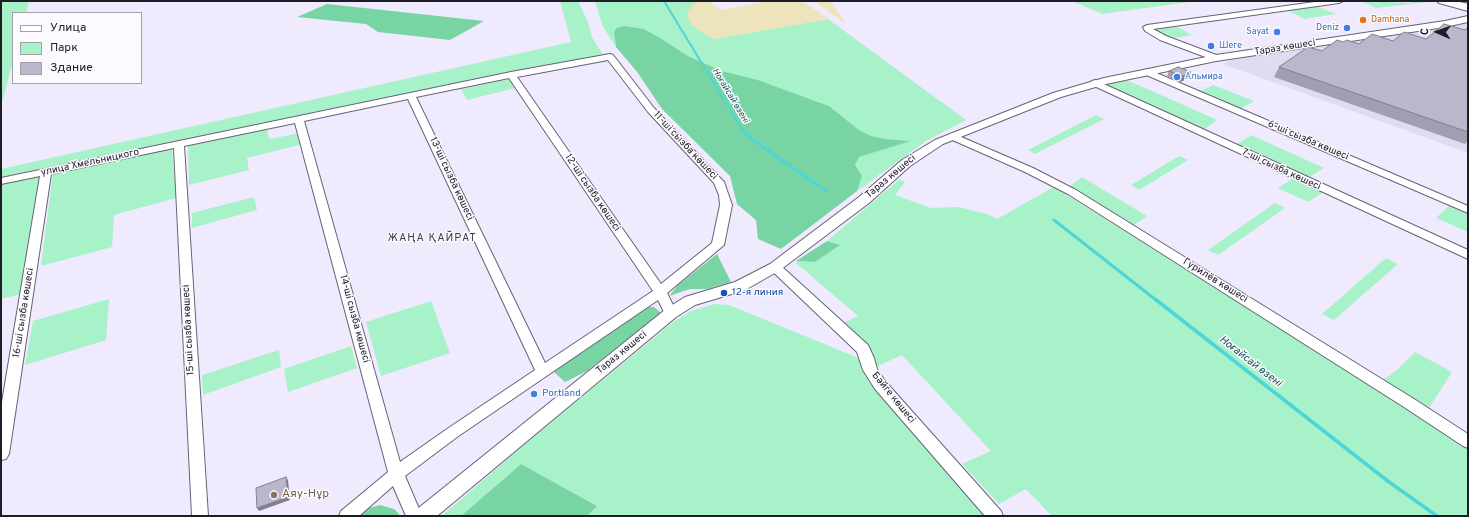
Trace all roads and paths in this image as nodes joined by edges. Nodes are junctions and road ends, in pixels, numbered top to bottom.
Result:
1 (1339, 1) edge
2 (1442, 1) edge
3 (1455, 3) edge
4 (1468, 4) edge
5 (1468, 9) edge
6 (1468, 19) edge
7 (610, 57) joint
8 (1216, 58) junction
9 (1147, 72) junction
10 (511, 75) junction
11 (1095, 83) junction
12 (412, 96) junction
13 (299, 120) junction
14 (952, 136) junction
15 (179, 144) junction
16 (46, 172) junction
17 (1, 181) edge
18 (1468, 210) edge
19 (1468, 255) edge
20 (775, 267) junction
21 (660, 292) junction
22 (671, 313) junction
23 (543, 372) junction
24 (1468, 442) edge
25 (1, 454) edge
26 (396, 474) junction
27 (200, 516) edge
28 (347, 516) edge
29 (414, 516) edge
30 (423, 516) edge
31 (995, 516) edge

1 - 8 street
2 - 3 main road
3 - 4 main road
3 - 5 main road
6 - 8 street, Тараз көшесі
7 - 10 street, улица Хмельницкого
7 - 21 street, 11-ші сызба көшесі
8 - 9 street, Тараз көшесі
9 - 11 street, Тараз көшесі
9 - 18 street, 6-ші сызба көшесі
10 - 12 street, улица Хмельницкого
10 - 21 street, 12-ші сызба көшесі
11 - 14 street, Тараз көшесі
11 - 19 street, 7-ші сызба көшесі
12 - 13 street, улица Хмельницкого
12 - 23 street, 13-ші сызба көшесі
13 - 15 street, улица Хмельницкого
13 - 26 street, 14-ші сызба көшесі
14 - 20 street, Тараз көшесі
14 - 24 street, Гурилёв көшесі
15 - 16 street, улица Хмельницкого
15 - 27 street, 15-ші сызба көшесі
16 - 17 street, улица Хмельницкого
16 - 25 street, 16-ші сызба көшесі
20 - 22 street, Тараз көшесі
20 - 31 street, Бәйге көшесі
21 - 22 street, 12-ші сызба көшесі
21 - 23 street, 11-ші сызба көшесі
22 - 30 street, Тараз көшесі
23 - 26 street, 11-ші сызба көшесі
26 - 28 street, 11-ші сызба көшесі
26 - 29 street, 14-ші сызба көшесі

